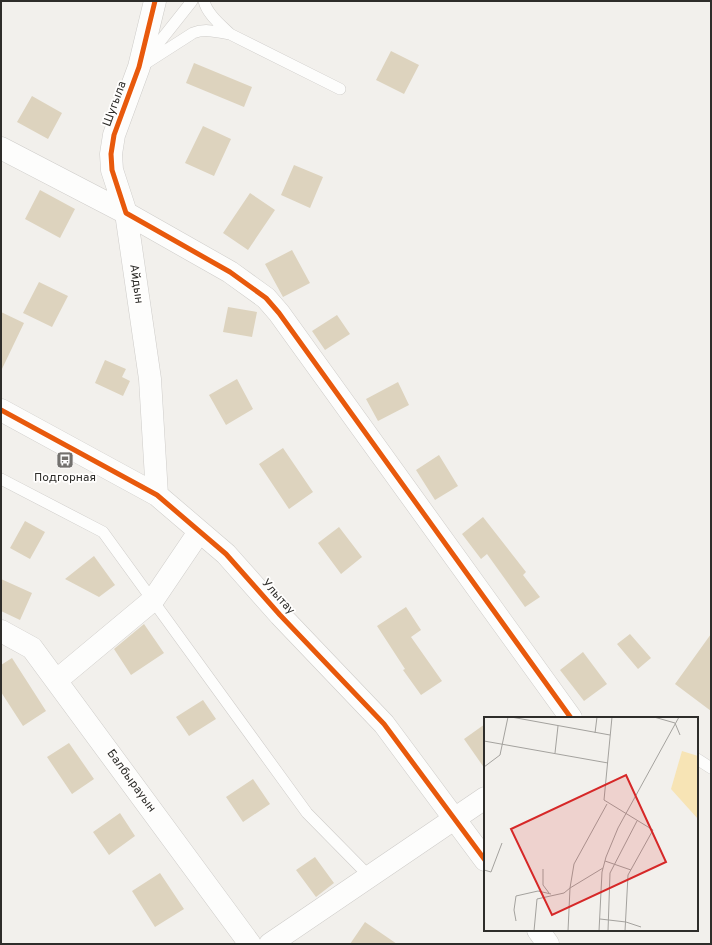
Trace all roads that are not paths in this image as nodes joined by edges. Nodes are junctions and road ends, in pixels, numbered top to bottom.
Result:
1 (155, 1) edge
2 (192, 1) edge
3 (204, 1) edge
4 (230, 34) junction
5 (140, 67) junction
6 (340, 88) dead end
7 (1, 148) edge
8 (126, 213) junction
9 (1, 410) edge
10 (1, 479) edge
11 (157, 495) junction
12 (199, 532) junction
13 (153, 600) junction
14 (1, 632) edge
15 (57, 680) junction
16 (570, 717) edge
17 (698, 760) edge
18 (711, 768) edge
19 (484, 799) edge
20 (455, 819) junction
21 (484, 859) edge
22 (370, 877) junction
23 (539, 931) edge
24 (250, 944) edge
25 (270, 944) edge
26 (548, 944) edge

1 - 5 street, Шугыла
2 - 5 lane
3 - 4 lane
4 - 5 lane
4 - 6 lane
5 - 8 street, Шугыла
7 - 8 street
8 - 11 street, Айдын
8 - 16 street
9 - 11 street, Улытау
10 - 13 lane
11 - 12 street, Улытау
12 - 13 street
12 - 20 street, Улытау
13 - 15 street
13 - 22 lane
14 - 15 street, Балбырауын
15 - 24 street, Балбырауын
17 - 18 lane
19 - 20 street
20 - 21 street, Улытау
20 - 22 street
22 - 25 street
23 - 26 street

